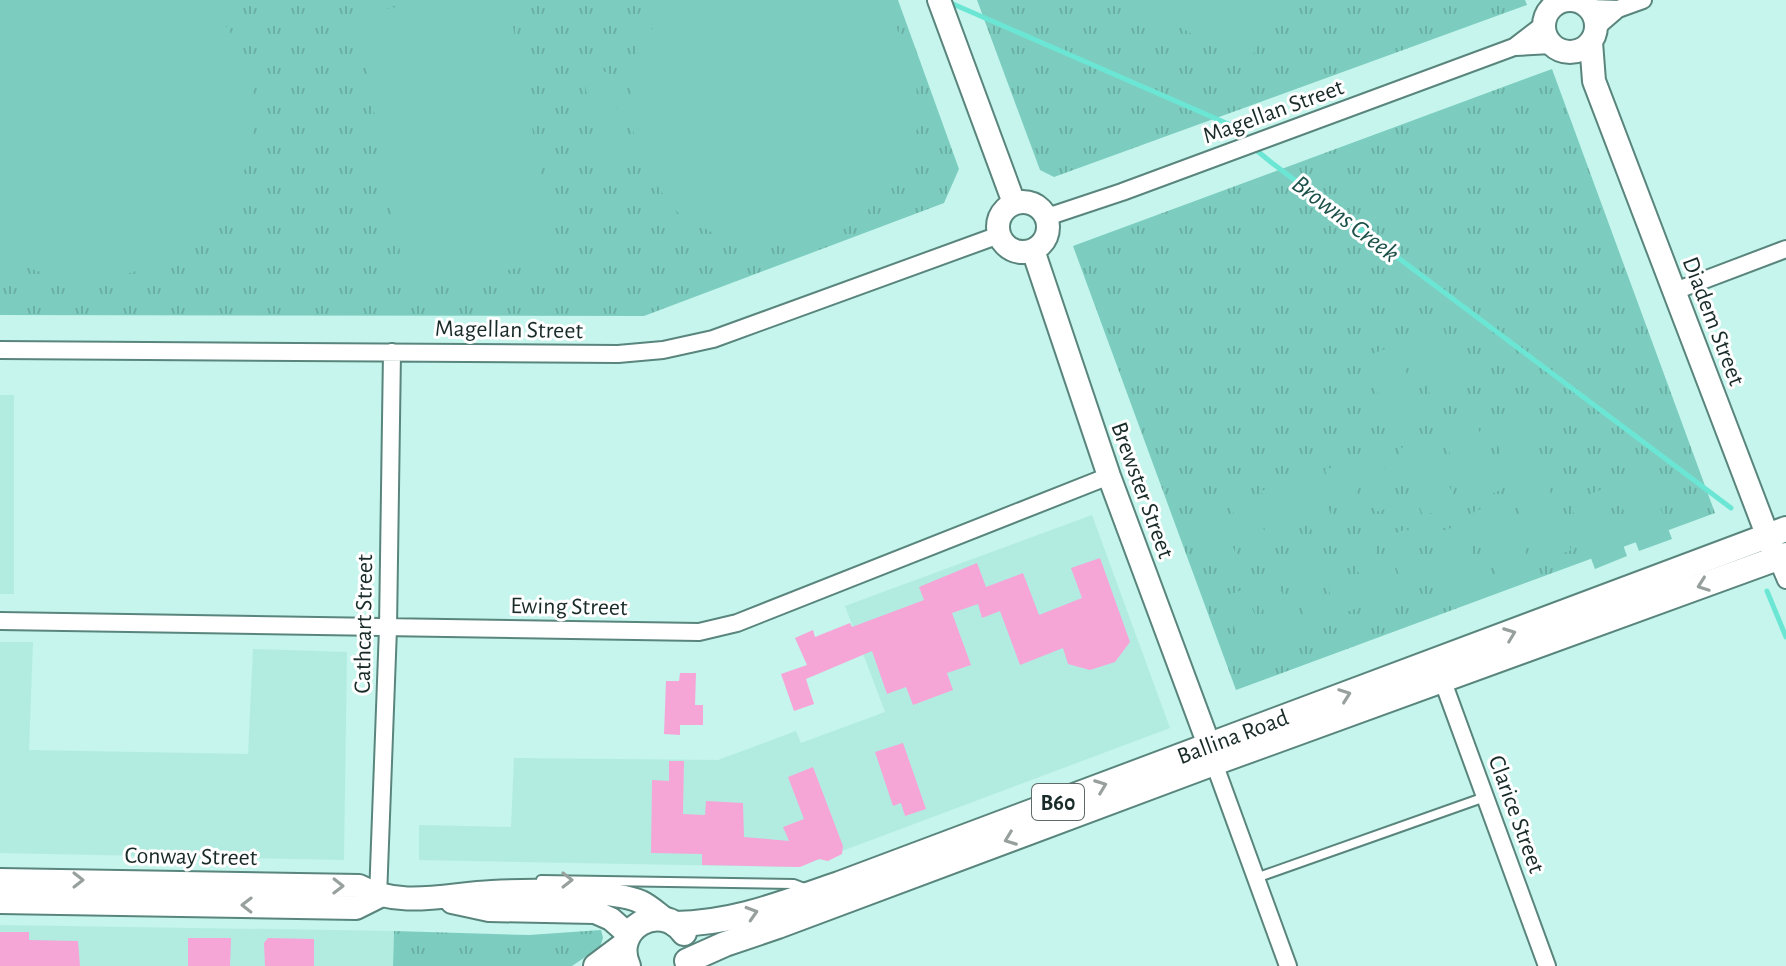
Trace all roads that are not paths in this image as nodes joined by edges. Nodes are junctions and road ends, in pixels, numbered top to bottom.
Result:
1 (939, 0) edge
2 (1643, 0) edge
3 (1570, 21) edge
4 (1014, 203) junction
5 (1047, 217) junction
6 (999, 235) junction
7 (1786, 249) edge
8 (1033, 250) junction
9 (1675, 291) junction
10 (0, 350) edge
11 (392, 352) junction
12 (1109, 476) junction
13 (1776, 533) edge
14 (1783, 565) edge
15 (0, 621) edge
16 (388, 628) junction
17 (1442, 679) junction
18 (1212, 754) junction
19 (1485, 797) junction
20 (1256, 878) junction
21 (0, 880) edge
22 (535, 880) dead end
23 (812, 894) junction
24 (378, 897) junction
25 (440, 899) junction
26 (0, 902) edge
27 (671, 922) junction
28 (627, 948) edge
29 (686, 965) edge
30 (596, 966) edge
31 (1288, 966) edge
32 (1547, 966) edge

1 - 4 street
2 - 3 street, Magellan Street
3 - 5 street, Magellan Street
3 - 9 street, Diadem Street
4 - 5 street
4 - 6 street
5 - 8 street
6 - 8 street
6 - 11 street, Magellan Street
7 - 9 street
8 - 12 street, Brewster Street
9 - 13 street, Diadem Street
10 - 11 street, Magellan Street
11 - 16 street, Cathcart Street
12 - 16 street, Ewing Street
12 - 18 street, Brewster Street
13 - 14 street, Diadem Street
18 -> 13 main road, Ballina Road / B60
14 -> 17 main road, Ballina Road / B60
15 - 16 street, Ewing Street
16 - 24 street, Cathcart Street
17 - 18 main road, Ballina Road / B60
17 - 19 street, Clarice Street
18 - 20 street, Brewster Street
23 -> 18 main road, Ballina Road / B60
18 -> 29 main road, Ballina Road / B60
19 - 20 lane
19 - 32 street, Clarice Street
20 - 31 street, Brewster Street
21 -> 24 street, Conway Street
22 -> 23 lane
27 -> 23 main road, Ballina Road / B60
24 - 25 street, Conway Street
24 -> 26 street, Conway Street
25 - 27 street, Conway Street
25 - 28 street, Conway Street
27 - 28 main road, B60
27 - 29 main road, B60
28 - 30 main road, B60

